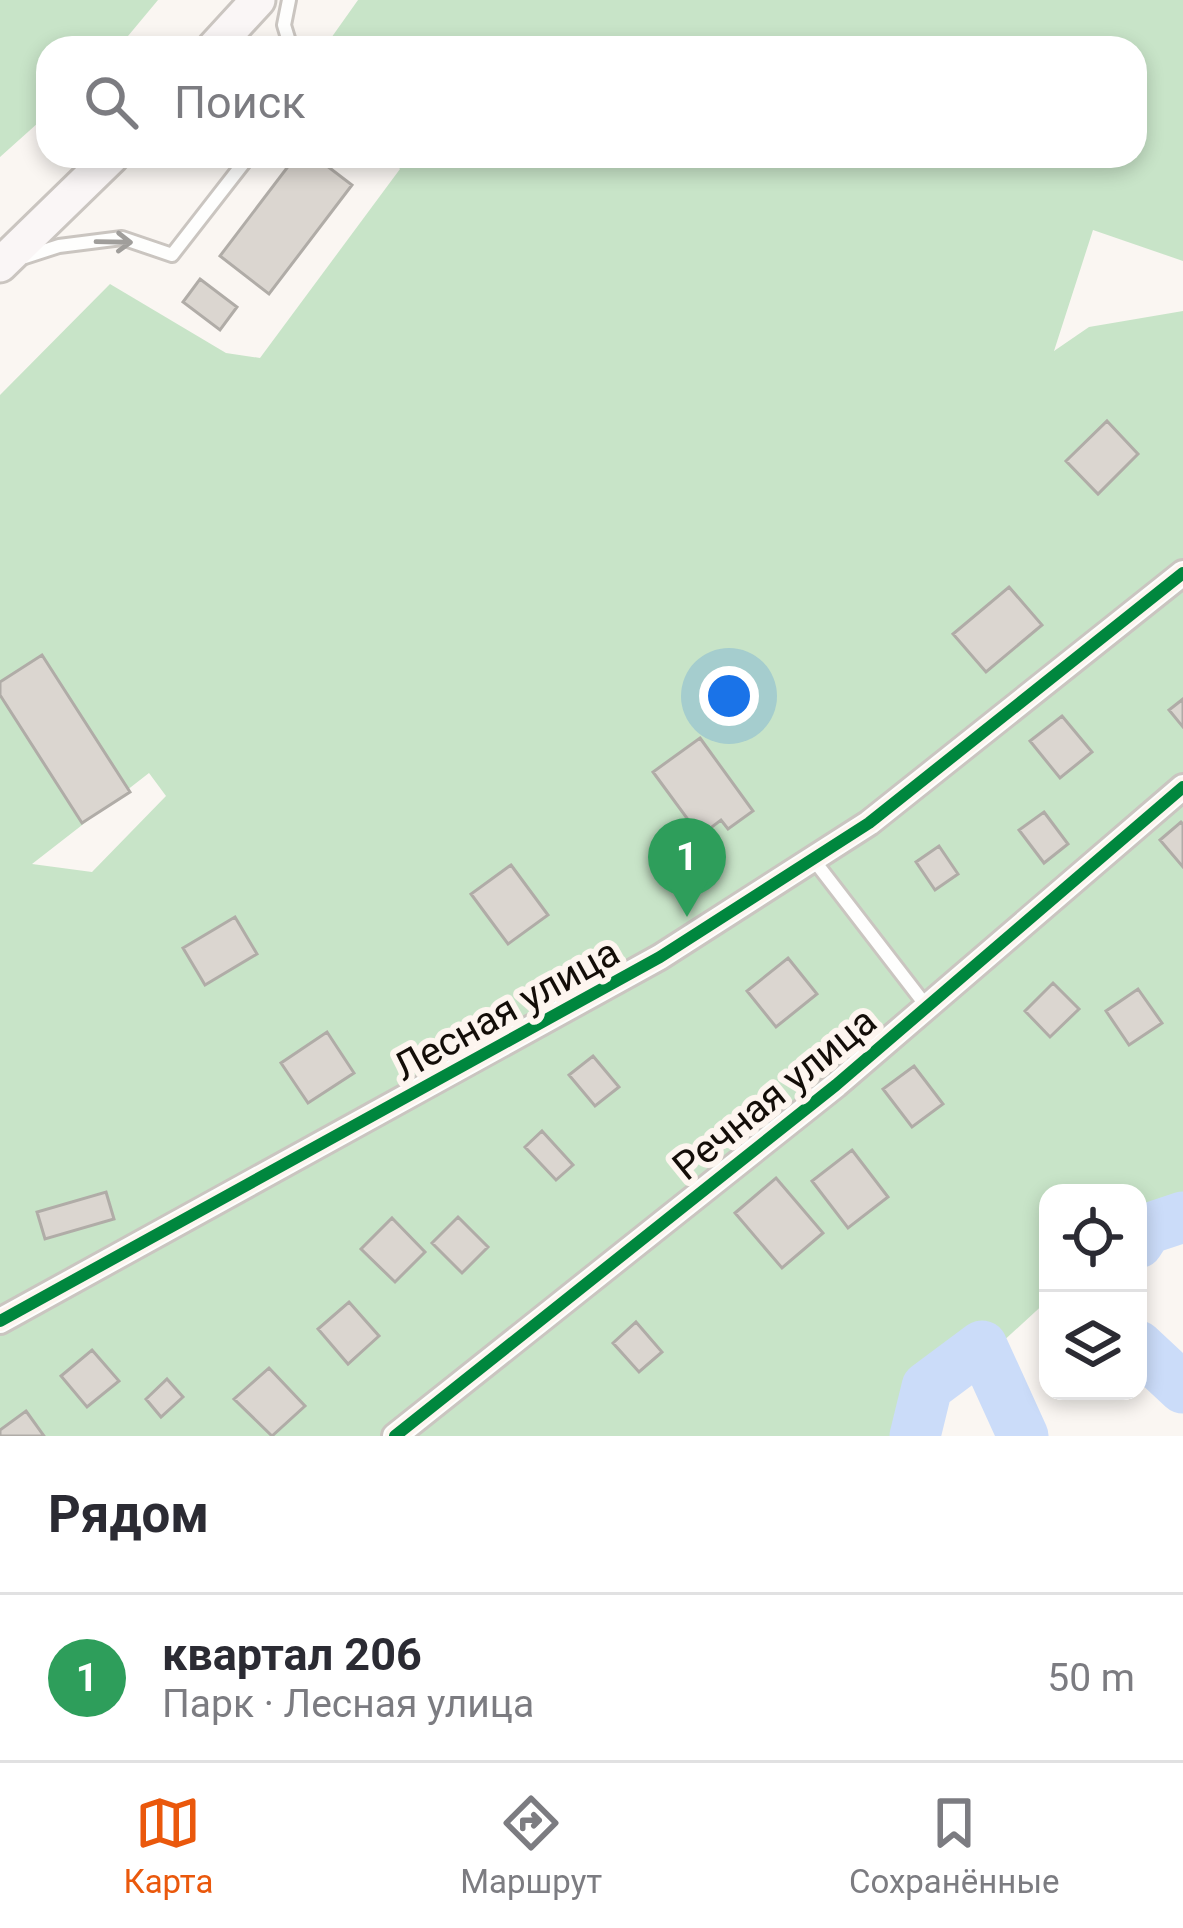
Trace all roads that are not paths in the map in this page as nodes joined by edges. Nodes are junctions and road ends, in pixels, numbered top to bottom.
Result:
1 (258, 0) edge
2 (289, 0) edge
3 (225, 36) edge
4 (287, 36) edge
5 (100, 168) edge
6 (240, 168) edge
7 (0, 265) edge
8 (1183, 573) edge
9 (1183, 787) edge
10 (813, 859) junction
11 (927, 1007) junction
12 (0, 1321) edge
13 (394, 1436) edge

1 - 3 main road
2 - 4 lane
5 - 7 main road
7 -> 6 lane
8 - 10 street, Лесная улица
9 - 11 street, Речная улица
10 - 11 lane
10 - 12 street, Лесная улица
11 - 13 street, Речная улица

